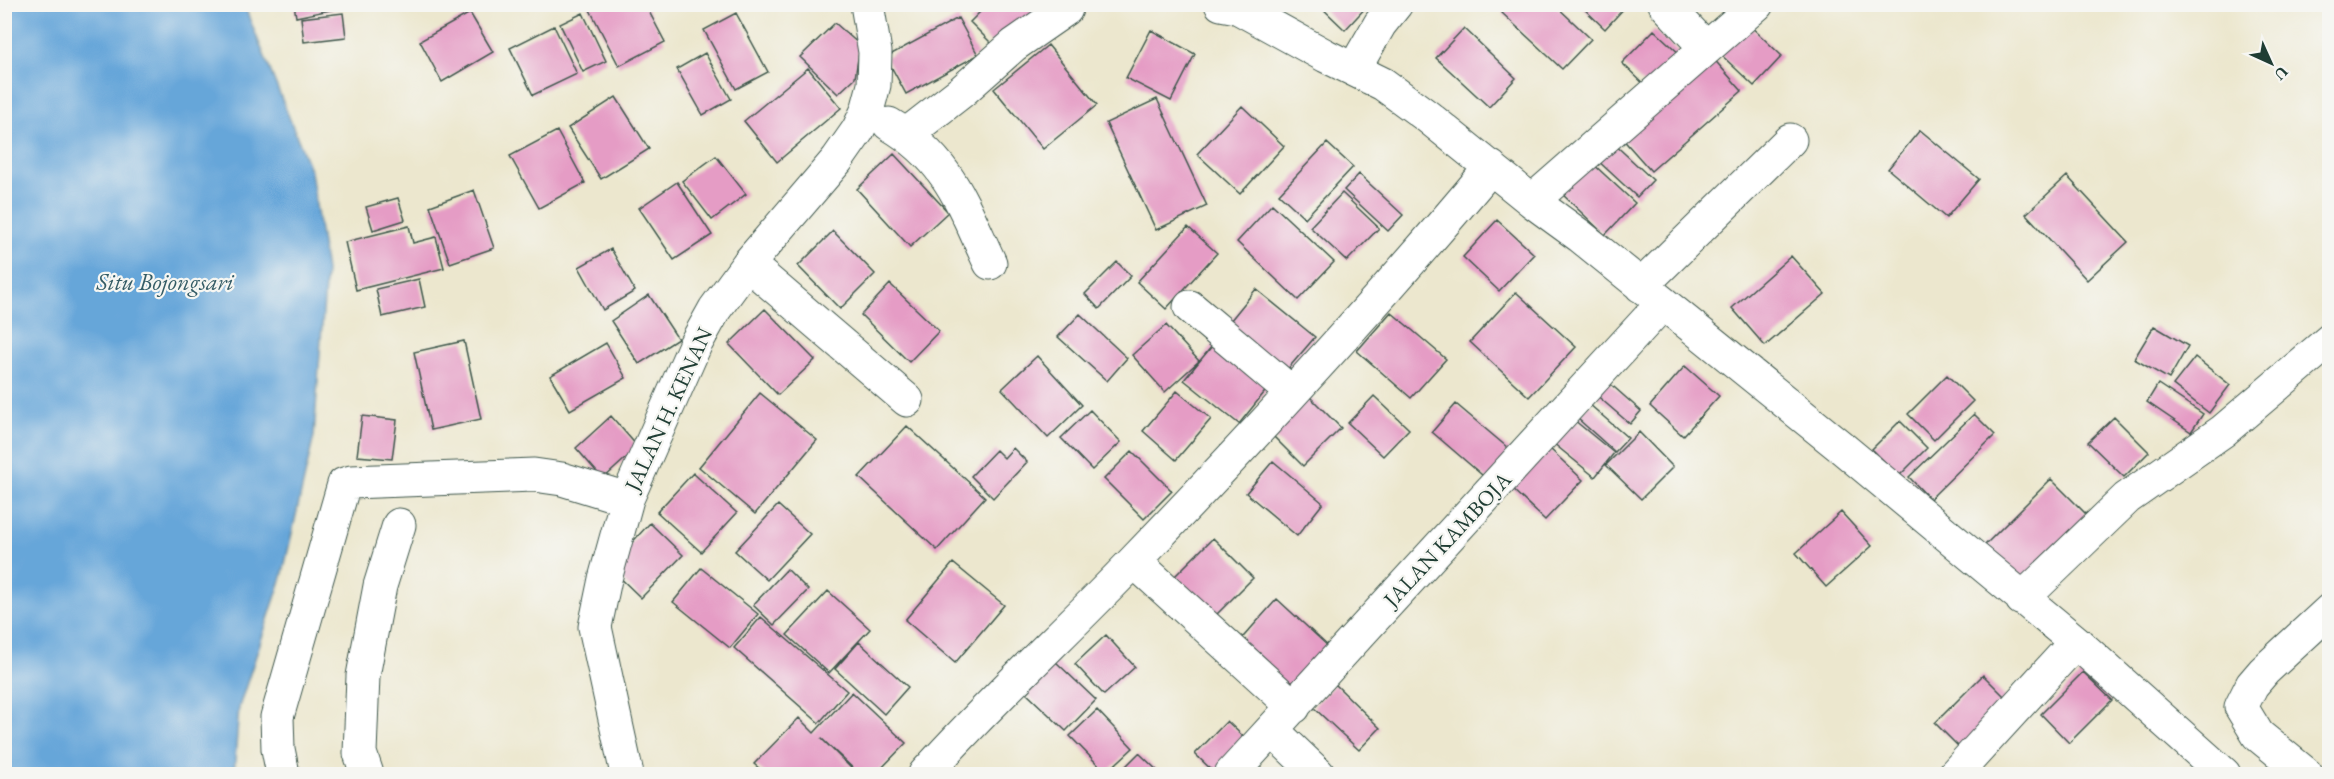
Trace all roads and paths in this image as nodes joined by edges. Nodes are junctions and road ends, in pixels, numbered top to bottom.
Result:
1 (867, 4) edge
2 (1396, 4) edge
3 (1665, 4) edge
4 (1757, 4) edge
5 (1232, 5) edge
6 (1066, 9) dead end
7 (1706, 48) junction
8 (1354, 69) junction
9 (867, 111) junction
10 (907, 134) junction
11 (1790, 140) dead end
12 (1491, 167) junction
13 (1532, 201) junction
14 (990, 263) dead end
15 (748, 264) junction
16 (1652, 295) junction
17 (1191, 307) dead end
18 (2330, 340) edge
19 (1291, 392) junction
20 (907, 400) dead end
21 (627, 499) junction
22 (399, 525) dead end
23 (1134, 561) junction
24 (2022, 599) junction
25 (2330, 610) edge
26 (2076, 642) junction
27 (1283, 718) junction
28 (283, 774) edge
29 (367, 774) edge
30 (627, 774) edge
31 (925, 774) edge
32 (1231, 774) edge
33 (1318, 774) edge
34 (1954, 774) edge
35 (2224, 774) edge
36 (2306, 774) edge

1 - 9 street, JALAN H. KENAN
2 - 8 street
3 - 7 street
4 - 7 street
5 - 8 street
6 - 10 street
7 - 13 street
8 - 12 street
9 - 10 street
9 - 15 street, JALAN H. KENAN
10 - 14 street
11 - 16 street, JALAN KAMBOJA
12 - 13 street
12 - 19 street
13 - 16 street
15 - 20 street
15 - 21 street, JALAN H. KENAN
16 - 24 street
16 - 27 street, JALAN KAMBOJA
17 - 19 street
18 - 24 street
19 - 23 street
21 - 28 street, JALAN H. KENAN
21 - 30 street
22 - 29 street
23 - 27 street
23 - 31 street
24 - 26 street
25 - 36 street
26 - 34 street
26 - 35 street
27 - 32 street, JALAN KAMBOJA
27 - 33 street

